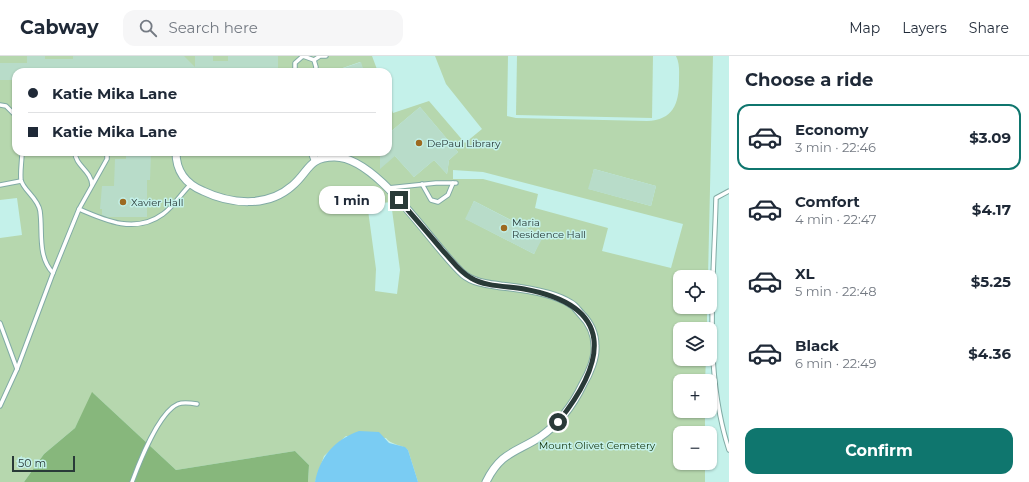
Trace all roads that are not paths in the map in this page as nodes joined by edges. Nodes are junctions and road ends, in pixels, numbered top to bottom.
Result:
1 (303, 56) edge
2 (326, 56) edge
3 (314, 60) junction
4 (295, 68) edge
5 (316, 68) edge
6 (0, 105) edge
7 (12, 112) edge
8 (22, 156) edge
9 (75, 156) edge
10 (107, 156) edge
11 (176, 156) edge
12 (314, 156) edge
13 (328, 156) edge
14 (339, 156) edge
15 (315, 160) junction
16 (21, 181) junction
17 (422, 184) junction
18 (0, 185) edge
19 (190, 185) junction
20 (92, 186) junction
21 (387, 188) junction
22 (729, 191) edge
23 (79, 209) junction
24 (53, 273) junction
25 (0, 322) edge
26 (17, 369) junction
27 (197, 404) dead end
28 (0, 406) edge
29 (729, 450) edge
30 (132, 482) edge
31 (486, 482) edge

1 - 3 lane
1 - 4 lane
2 - 3 lane
3 - 5 lane
6 - 7 lane
8 - 16 lane
9 - 20 lane
10 - 20 lane
11 - 19 street
12 - 15 street
13 - 15 street
14 - 21 street
15 - 19 street
16 - 18 lane
16 - 24 lane
17 - 17 lane
17 - 21 lane
19 - 23 lane
20 - 23 lane
21 - 31 street
22 - 29 lane
23 - 24 lane
24 - 26 lane
25 - 26 lane
26 - 28 lane
27 - 30 lane

